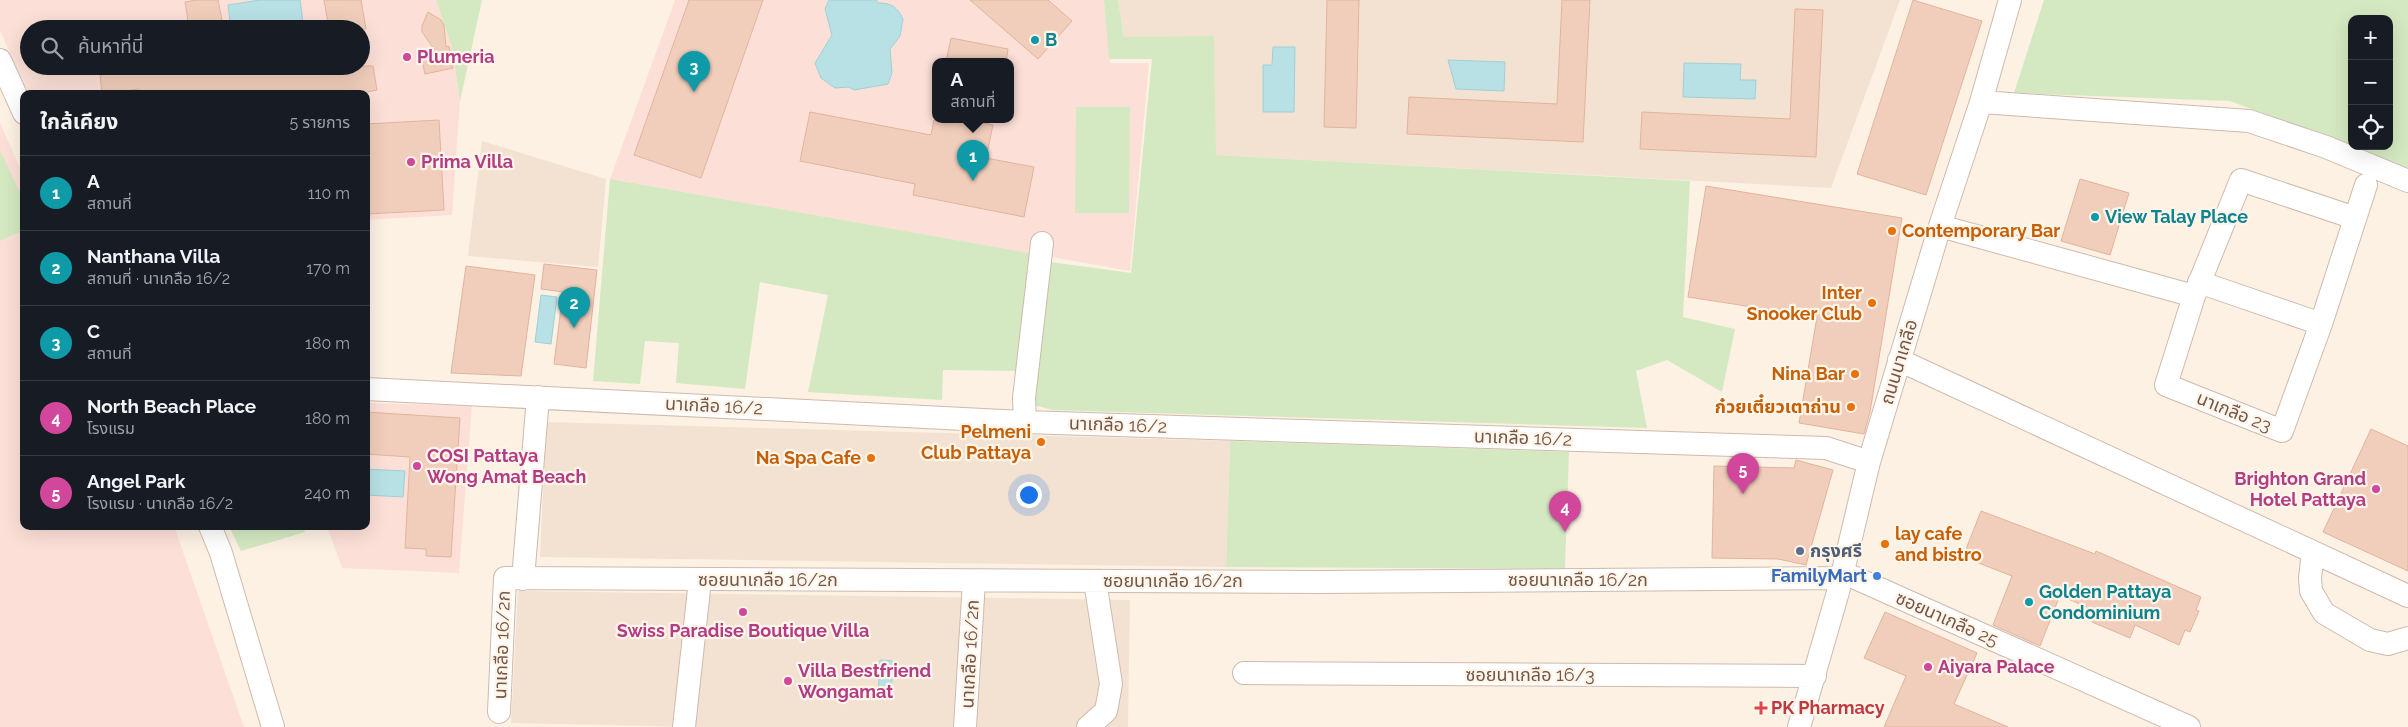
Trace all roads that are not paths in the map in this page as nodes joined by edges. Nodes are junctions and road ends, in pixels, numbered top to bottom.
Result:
1 (2010, 0) edge
2 (1, 64) edge
3 (1981, 102) junction
4 (20, 104) edge
5 (2408, 181) edge
6 (2366, 185) dead end
7 (2355, 218) junction
8 (1940, 226) junction
9 (1042, 243) dead end
10 (2197, 289) junction
11 (2321, 324) junction
12 (1899, 360) junction
13 (370, 389) edge
14 (538, 397) junction
15 (1025, 422) junction
16 (1869, 462) junction
17 (212, 530) edge
18 (2313, 552) junction
19 (1842, 575) junction
20 (514, 578) junction
21 (700, 580) junction
22 (974, 581) junction
23 (1095, 581) junction
24 (2408, 596) edge
25 (2408, 638) edge
26 (1244, 674) dead end
27 (1815, 676) junction
28 (499, 712) dead end
29 (273, 727) edge
30 (684, 727) edge
31 (966, 727) edge
32 (1088, 727) edge
33 (1799, 727) edge
34 (2189, 727) edge

1 - 3 street, ถนนนาเกลือ
2 - 4 street
3 - 5 street
3 - 8 street, ถนนนาเกลือ
6 - 7 street, นาเกลือ 23
7 - 10 street, นาเกลือ 23
7 - 11 street, นาเกลือ 23
8 - 10 street
8 - 12 street, ถนนนาเกลือ
9 - 15 street
10 - 11 street
10 - 11 street, นาเกลือ 23
12 - 16 street, ถนนนาเกลือ
12 - 18 street
13 - 14 street, นาเกลือ 16/2
14 - 15 street, นาเกลือ 16/2
14 - 20 street, นาเกลือ 16/2ก
15 - 16 street, นาเกลือ 16/2
16 - 19 street, ถนนนาเกลือ
17 - 29 street
18 - 24 street
18 - 25 street
19 - 23 street, ซอยนาเกลือ 16/2ก
19 - 27 street, ถนนนาเกลือ
19 - 34 street, ซอยนาเกลือ 25
20 - 21 street, ซอยนาเกลือ 16/2ก
20 - 28 street, นาเกลือ 16/2ก
21 - 22 street, ซอยนาเกลือ 16/2ก
21 - 30 street
22 - 23 street, ซอยนาเกลือ 16/2ก
22 - 31 street, นาเกลือ 16/2ก
23 - 32 street
26 - 27 street, ซอยนาเกลือ 16/3
27 - 33 street, ถนนนาเกลือ

